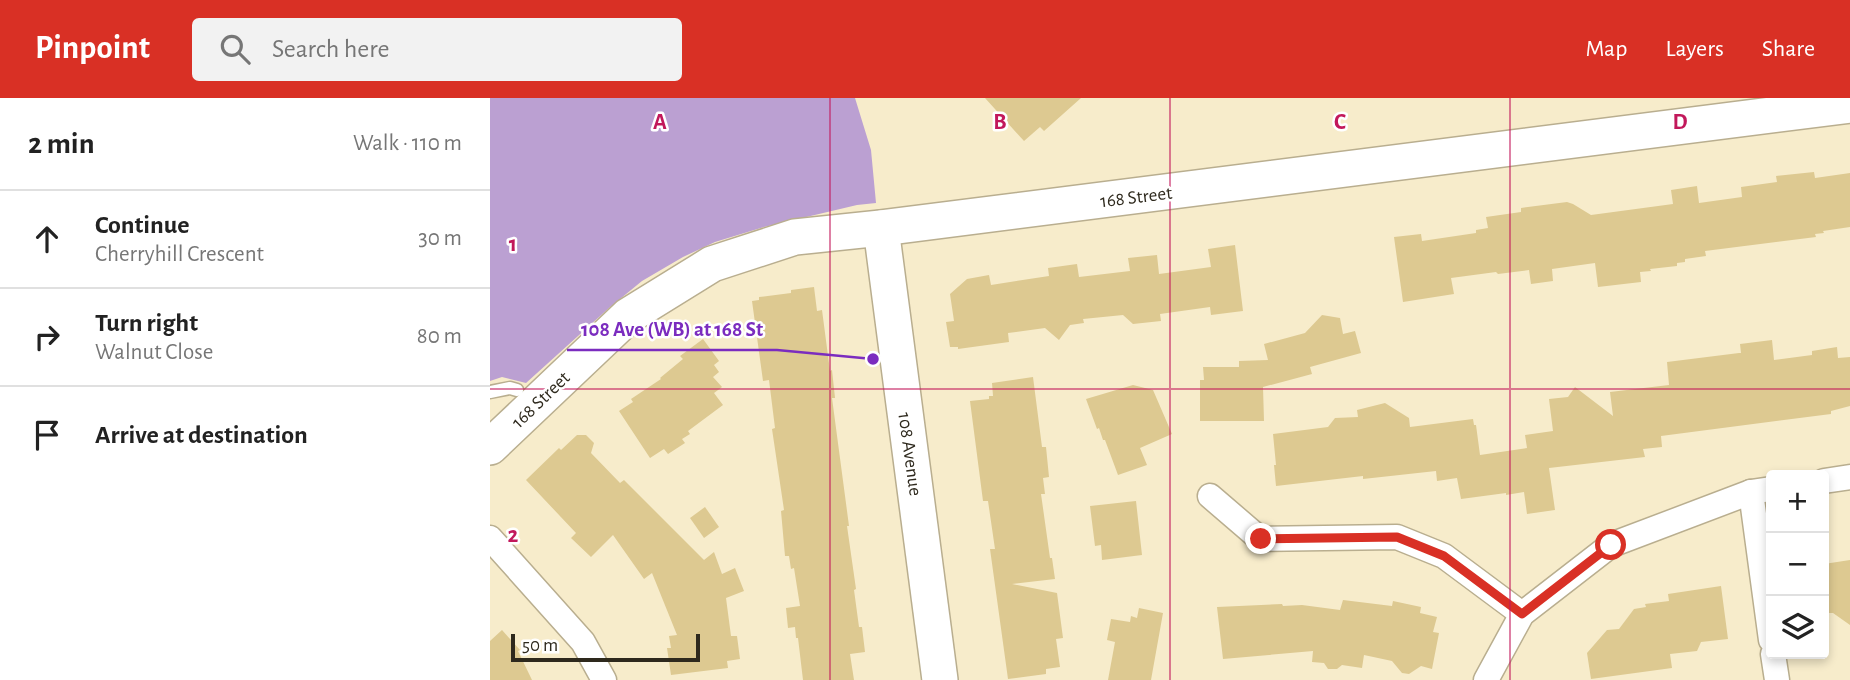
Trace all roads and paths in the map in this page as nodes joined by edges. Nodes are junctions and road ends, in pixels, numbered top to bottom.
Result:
1 (1850, 105) edge
2 (881, 228) junction
3 (517, 390) dead end
4 (490, 392) edge
5 (490, 447) edge
6 (1850, 477) edge
7 (1829, 480) edge
8 (1761, 490) edge
9 (1210, 496) dead end
10 (490, 538) edge
11 (1768, 596) edge
12 (1522, 614) junction
13 (1774, 659) edge
14 (604, 680) edge
15 (940, 680) edge
16 (1486, 680) edge
17 (1777, 680) edge

1 - 2 street, 168 Street
2 - 5 street, 168 Street
2 - 15 street, 108 Avenue
3 - 4 lane
6 - 7 street
8 - 11 street
8 - 12 street
9 - 12 street
10 - 14 street
12 - 16 street
13 - 17 street

